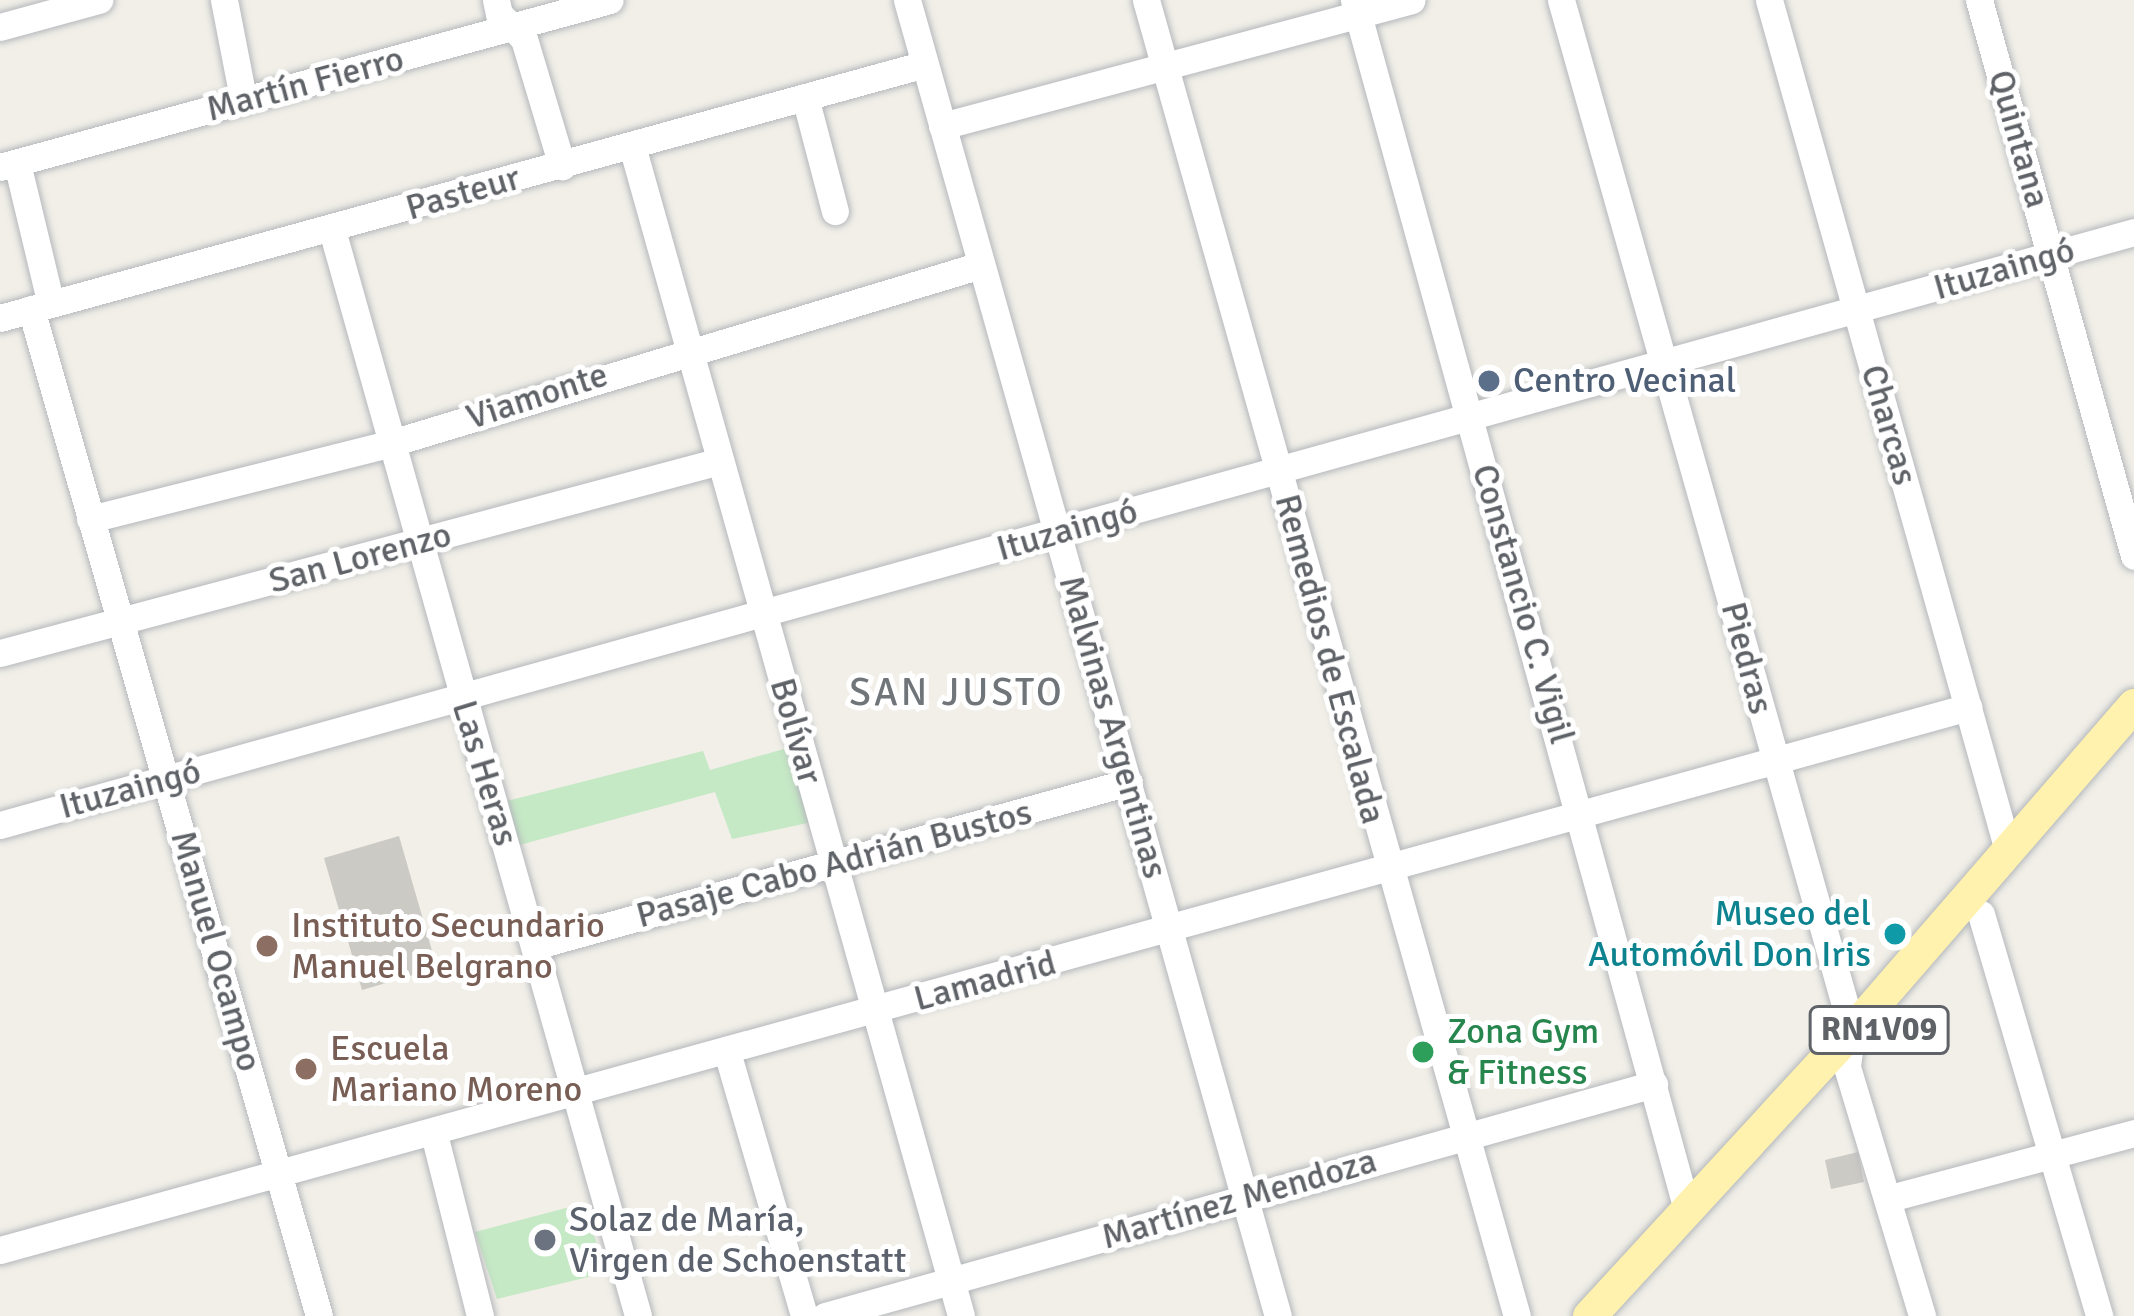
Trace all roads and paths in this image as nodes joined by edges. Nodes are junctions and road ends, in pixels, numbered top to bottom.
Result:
1 (99, 0) edge
2 (224, 0) edge
3 (496, 0) edge
4 (610, 0) edge
5 (908, 0) edge
6 (1146, 0) edge
7 (1411, 0) edge
8 (1561, 0) edge
9 (1769, 0) edge
10 (1979, 0) edge
11 (1356, 7) edge
12 (0, 27) edge
13 (515, 30) junction
14 (925, 64) junction
15 (1165, 65) junction
16 (805, 97) junction
17 (243, 98) junction
18 (942, 126) junction
19 (632, 146) junction
20 (9, 165) edge
21 (562, 166) junction
22 (835, 211) dead end
23 (332, 230) junction
24 (2134, 232) edge
25 (2052, 255) junction
26 (981, 265) junction
27 (40, 305) junction
28 (1857, 310) junction
29 (0, 317) edge
30 (689, 347) junction
31 (1666, 363) junction
32 (1471, 418) junction
33 (388, 444) junction
34 (721, 461) junction
35 (1278, 471) junction
36 (90, 519) junction
37 (1058, 532) junction
38 (418, 543) junction
39 (2134, 556) edge
40 (763, 616) junction
41 (119, 620) junction
42 (0, 653) edge
43 (464, 702) junction
44 (2134, 705) edge
45 (1968, 706) junction
46 (2134, 737) edge
47 (1774, 758) junction
48 (166, 778) junction
49 (1129, 782) junction
50 (1581, 812) junction
51 (0, 825) edge
52 (2008, 850) junction
53 (834, 864) junction
54 (1388, 871) junction
55 (1981, 914) junction
56 (1169, 932) junction
57 (538, 945) junction
58 (875, 1010) junction
59 (1852, 1030) junction
60 (727, 1052) junction
61 (1847, 1067) junction
62 (1654, 1084) junction
63 (576, 1094) junction
64 (2134, 1133) edge
65 (434, 1134) junction
66 (1466, 1134) junction
67 (2055, 1156) junction
68 (279, 1171) junction
69 (1890, 1198) junction
70 (1246, 1199) junction
71 (1687, 1210) junction
72 (0, 1250) edge
73 (951, 1281) junction
74 (319, 1316) edge
75 (480, 1316) edge
76 (638, 1316) edge
77 (804, 1316) edge
78 (825, 1316) edge
79 (961, 1316) edge
80 (1278, 1316) edge
81 (1517, 1316) edge
82 (1589, 1316) edge
83 (1616, 1316) edge
84 (1922, 1316) edge
85 (2099, 1316) edge

1 - 12 street
2 - 17 street
3 - 13 street
4 - 13 street, Martín Fierro
5 - 14 street, Malvinas Argentinas
6 - 15 street, Remedios de Escalada
7 - 11 street
8 - 31 street, Piedras
9 - 28 street, Charcas
10 - 25 street, Quintana
11 - 15 street
11 - 32 street, Constancio C. Vigil
13 - 17 street, Martín Fierro
13 - 21 street
14 - 16 street, Pasteur
14 - 18 street, Malvinas Argentinas
15 - 18 street
15 - 35 street, Remedios de Escalada
16 - 19 street, Pasteur
16 - 22 street
17 - 20 street, Martín Fierro
18 - 26 street, Malvinas Argentinas
19 - 21 street, Pasteur
19 - 30 street, Bolívar
20 - 27 street, Manuel Ocampo
21 - 23 street, Pasteur
23 - 27 street, Pasteur
23 - 33 street, Las Heras
24 - 25 street, Ituzaingó
25 - 28 street, Ituzaingó
25 - 39 street, Quintana
26 - 30 street, Viamonte
26 - 37 street, Malvinas Argentinas
27 - 29 street, Pasteur
27 - 36 street, Manuel Ocampo
28 - 31 street, Ituzaingó
28 - 45 street, Charcas
30 - 33 street, Viamonte
30 - 34 street, Bolívar
31 - 32 street, Ituzaingó
31 - 47 street, Piedras
32 - 35 street, Ituzaingó
32 - 50 street, Constancio C. Vigil
33 - 36 street, Viamonte
33 - 38 street, Las Heras
34 - 38 street, San Lorenzo
34 - 40 street, Bolívar
35 - 37 street, Ituzaingó
35 - 54 street, Remedios de Escalada
36 - 41 street, Manuel Ocampo
37 - 40 street, Ituzaingó
37 - 49 street, Malvinas Argentinas
38 - 41 street, San Lorenzo
38 - 43 street, Las Heras
40 - 43 street, Ituzaingó
40 - 53 street, Bolívar
41 - 42 street, San Lorenzo
41 - 48 street, Manuel Ocampo
43 - 48 street, Ituzaingó
43 - 57 street, Las Heras
44 - 52 main road, RN1V09
45 - 47 street, Lamadrid
45 - 52 street, Charcas
46 - 55 main road, RN1V09
47 - 50 street, Lamadrid
47 - 59 street, Piedras
48 - 51 street, Ituzaingó
48 - 68 street, Manuel Ocampo
49 - 53 street, Pasaje Cabo Adrián Bustos
49 - 56 street, Malvinas Argentinas
50 - 54 street, Lamadrid
50 - 62 street, Constancio C. Vigil
52 - 59 main road, RN1V09
53 - 57 street, Pasaje Cabo Adrián Bustos
53 - 58 street, Bolívar
54 - 56 street, Lamadrid
54 - 66 street, Remedios de Escalada
55 - 61 main road, RN1V09
55 - 67 street
56 - 58 street, Lamadrid
56 - 70 street, Malvinas Argentinas
57 - 63 street, Las Heras
58 - 60 street, Lamadrid
58 - 73 street, Bolívar
59 - 61 street, Piedras
59 - 71 main road, RN1V09
60 - 63 street, Lamadrid
60 - 77 street
61 - 69 street, Piedras
61 - 83 main road, RN1V09
62 - 66 street, Martínez Mendoza
62 - 71 street, Constancio C. Vigil
63 - 65 street, Lamadrid
63 - 76 street, Las Heras
64 - 67 street
65 - 68 street, Lamadrid
65 - 75 street
66 - 70 street, Martínez Mendoza
66 - 81 street, Remedios de Escalada
67 - 69 street
67 - 85 street
68 - 72 street, Lamadrid
68 - 74 street, Manuel Ocampo
69 - 84 street, Piedras
70 - 73 street, Martínez Mendoza
70 - 80 street, Malvinas Argentinas
71 - 82 main road, RN1V09
73 - 78 street, Martínez Mendoza
73 - 79 street, Bolívar

